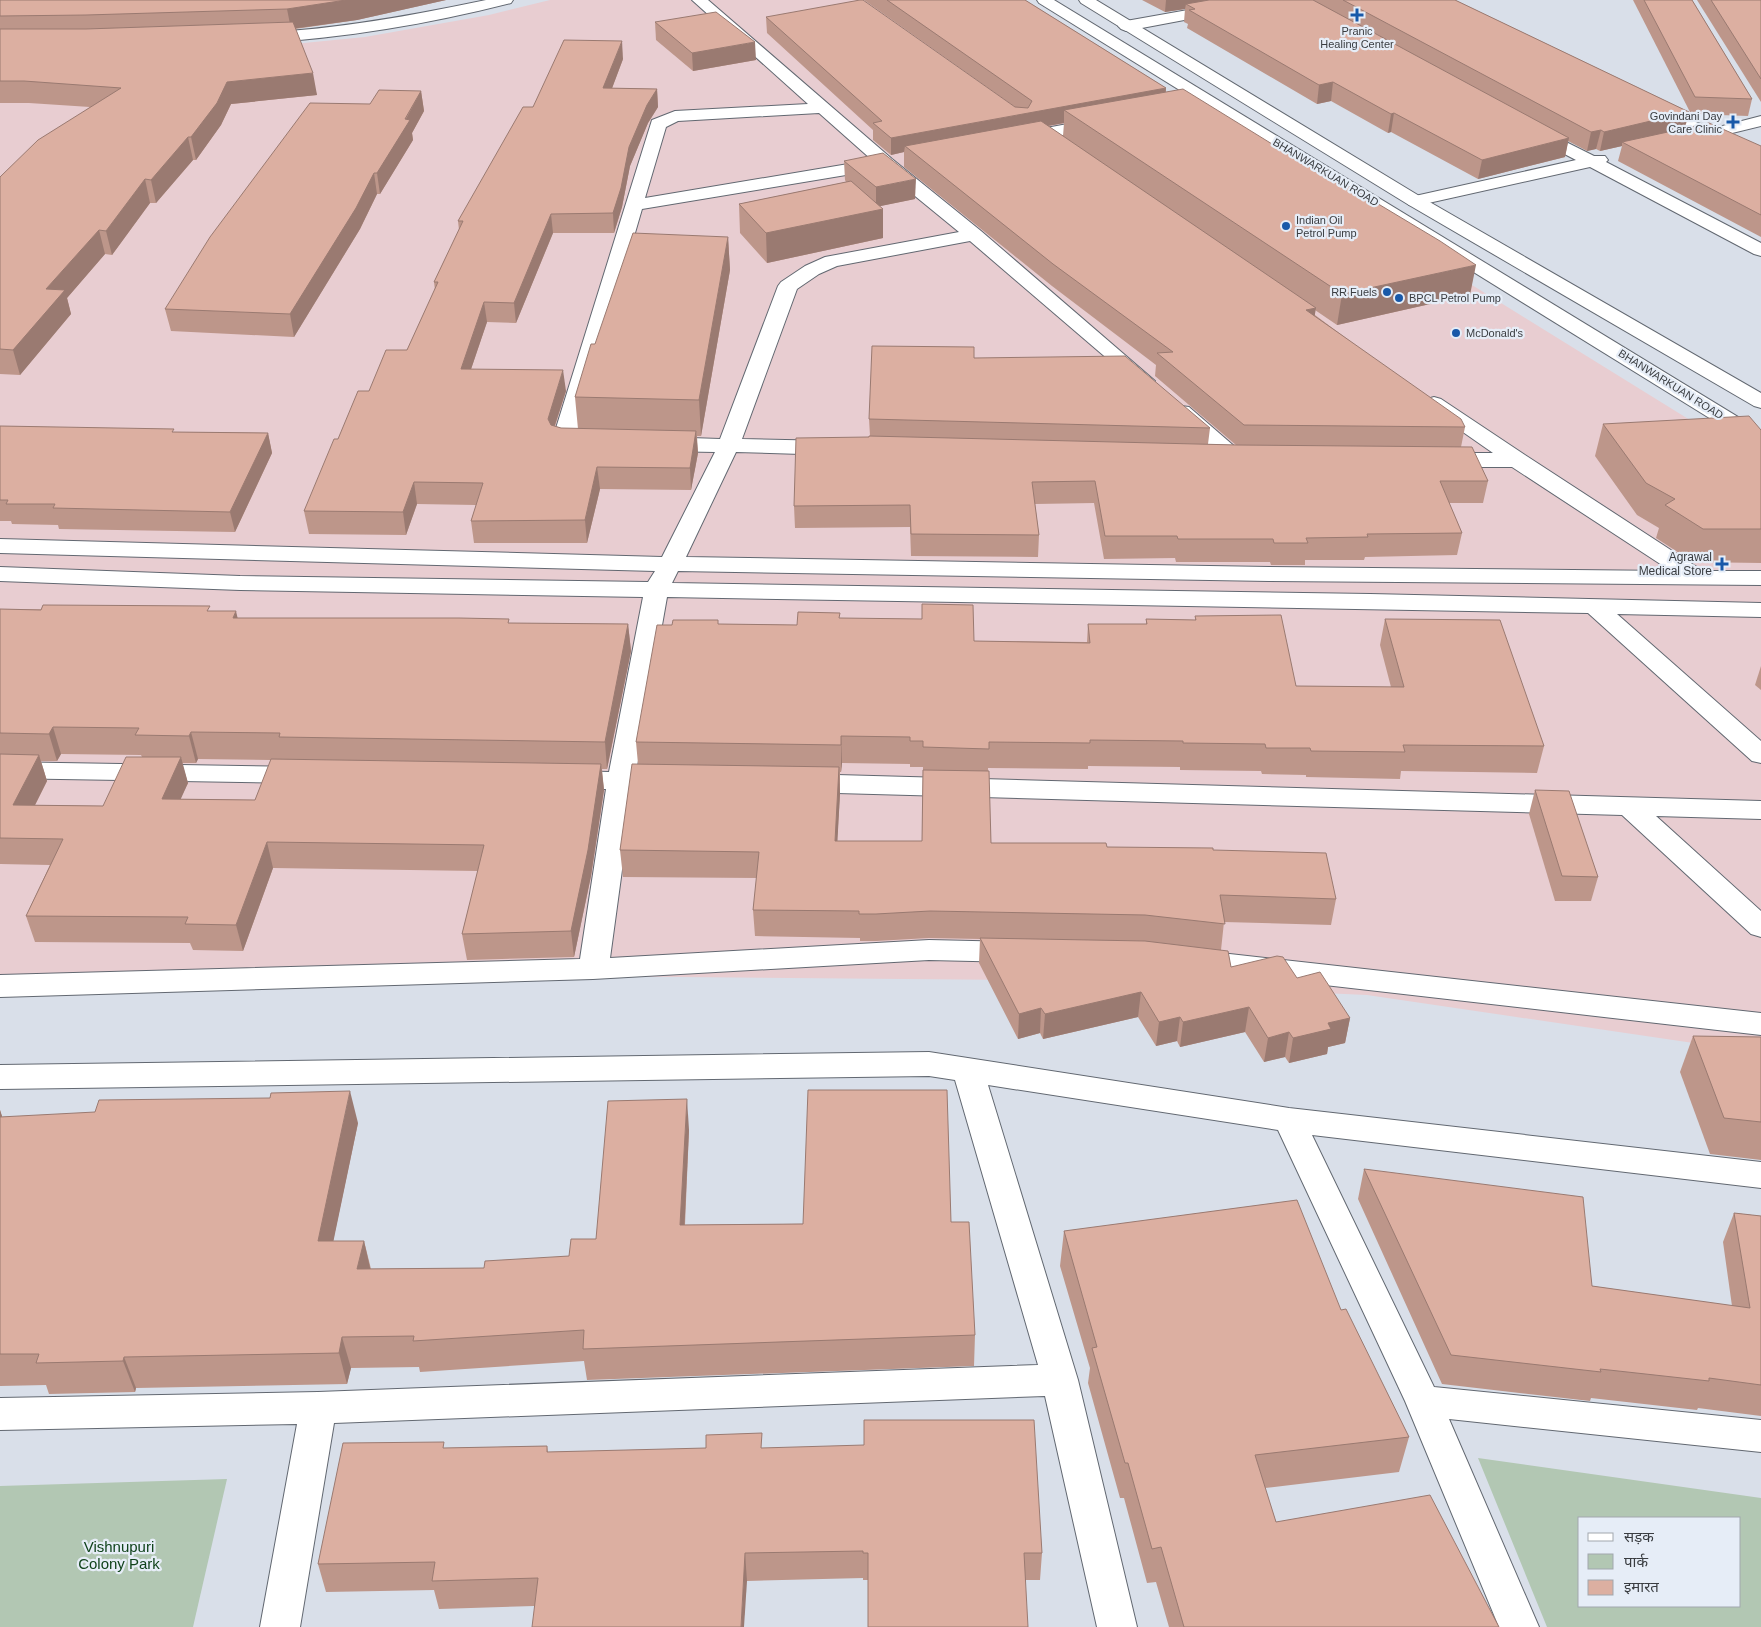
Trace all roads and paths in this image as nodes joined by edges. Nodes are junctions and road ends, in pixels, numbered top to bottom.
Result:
1 (506, 0) edge
2 (699, 0) edge
3 (1044, 0) edge
4 (1086, 0) edge
5 (1269, 0) edge
6 (1126, 26) junction
7 (245, 38) edge
8 (1637, 100) edge
9 (1213, 103) junction
10 (1751, 104) edge
11 (821, 108) junction
12 (1185, 108) edge
13 (1119, 120) edge
14 (1761, 121) edge
15 (1523, 125) edge
16 (1043, 134) junction
17 (1709, 135) junction
18 (1006, 141) edge
19 (1682, 141) edge
20 (1068, 151) edge
21 (1618, 156) dead end
22 (904, 159) edge
23 (1761, 160) edge
24 (1590, 162) junction
25 (886, 163) junction
26 (1415, 201) junction
27 (634, 205) junction
28 (974, 235) junction
29 (1761, 250) edge
30 (1419, 393) edge
31 (1761, 402) edge
32 (1761, 440) edge
33 (602, 442) edge
34 (641, 443) edge
35 (729, 445) junction
36 (858, 448) edge
37 (1205, 457) edge
38 (1420, 460) edge
39 (1517, 460) junction
40 (0, 546) edge
41 (670, 565) junction
42 (0, 574) edge
43 (1698, 578) junction
44 (1761, 578) edge
45 (656, 590) junction
46 (1594, 606) junction
47 (1761, 610) edge
48 (1761, 755) edge
49 (0, 770) edge
50 (325, 776) edge
51 (542, 779) edge
52 (621, 781) junction
53 (691, 781) edge
54 (780, 782) edge
55 (1629, 806) junction
56 (1761, 810) edge
57 (1761, 927) edge
58 (1045, 952) edge
59 (1170, 957) edge
60 (593, 969) junction
61 (0, 986) edge
62 (1761, 1024) edge
63 (968, 1070) junction
64 (0, 1077) edge
65 (1289, 1120) junction
66 (1761, 1175) edge
67 (1060, 1380) junction
68 (1423, 1401) junction
69 (318, 1408) junction
70 (0, 1414) edge
71 (1761, 1436) edge
72 (280, 1627) edge
73 (1117, 1627) edge
74 (1519, 1627) edge

1 - 7 street
2 - 11 street
3 - 9 street, BHANWARKUAN ROAD
4 - 6 street, BHANWARKUAN ROAD
5 - 6 street
6 - 26 street, BHANWARKUAN ROAD
8 - 17 street
9 - 12 street
9 - 32 street, BHANWARKUAN ROAD
10 - 14 street
11 - 25 street
11 - 27 street
13 - 16 street
14 - 17 street
15 - 24 street
16 - 18 street
16 - 20 street
17 - 19 street
17 - 23 street
21 - 24 street
22 - 25 street
24 - 26 street
24 - 29 street
25 - 27 street
25 - 28 street
26 - 31 street, BHANWARKUAN ROAD
27 - 33 street
28 - 35 street
28 - 37 street
30 - 39 street
34 - 35 street
35 - 36 street
35 - 41 street
38 - 39 street
39 - 43 street
40 - 41 street
41 - 43 street
41 - 45 street
42 - 45 street
43 - 44 street
45 - 46 street
45 - 52 street
46 - 47 street
46 - 48 street
49 - 50 street
51 - 52 street
52 - 53 street
52 - 60 street
54 - 55 street
55 - 56 street
55 - 57 street
58 - 60 street
59 - 62 street
60 - 61 street
63 - 64 street
63 - 65 street
63 - 67 street
65 - 66 street
65 - 68 street
67 - 69 street
67 - 73 street
68 - 71 street
68 - 74 street
69 - 70 street
69 - 72 street

